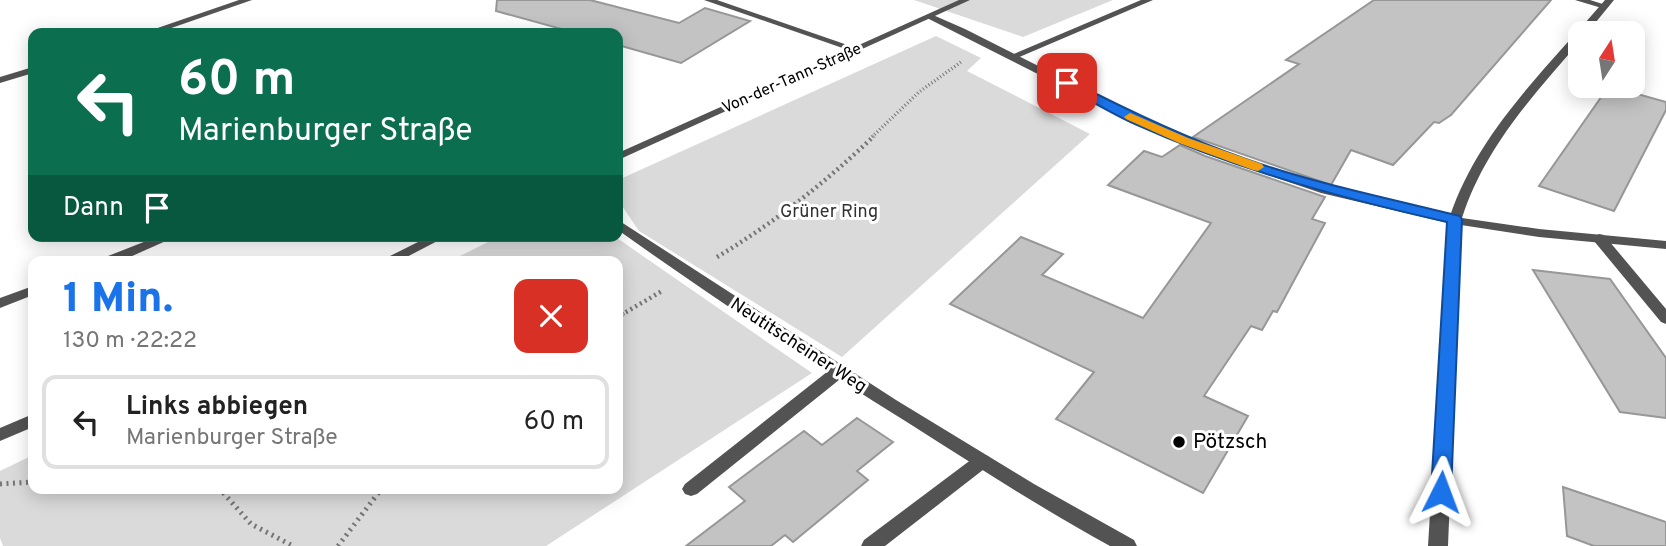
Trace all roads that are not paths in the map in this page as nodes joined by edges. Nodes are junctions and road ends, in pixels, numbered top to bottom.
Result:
1 (248, 0) edge
2 (708, 0) edge
3 (966, 0) edge
4 (1149, 0) edge
5 (1579, 0) edge
6 (1607, 3) edge
7 (930, 17) junction
8 (1592, 21) edge
9 (163, 28) edge
10 (1568, 49) edge
11 (857, 50) junction
12 (1014, 56) junction
13 (28, 72) edge
14 (0, 80) edge
15 (623, 155) edge
16 (1455, 220) junction
17 (623, 228) edge
18 (1599, 238) junction
19 (156, 242) edge
20 (428, 242) edge
21 (1666, 245) edge
22 (121, 256) edge
23 (398, 256) edge
24 (28, 292) edge
25 (0, 303) edge
26 (1666, 318) edge
27 (838, 372) junction
28 (28, 422) edge
29 (0, 435) edge
30 (982, 461) junction
31 (691, 489) dead end
32 (871, 546) edge
33 (1126, 546) edge
34 (1438, 546) edge

1 - 9 street
2 - 11 street
3 - 7 street, Von-der-Tann-Straße
4 - 12 street
5 - 6 street
6 - 8 street
7 - 11 street, Von-der-Tann-Straße
7 - 12 street
10 - 16 street
11 - 15 street, Von-der-Tann-Straße
12 - 16 street
13 - 14 street
16 - 18 street
16 - 34 street
17 - 27 street, Neutitscheiner Weg
18 - 21 street
18 - 26 street
19 - 22 street
20 - 23 street
24 - 25 street
27 - 30 street, Neutitscheiner Weg
27 - 31 street
28 - 29 street
30 - 32 street
30 - 33 street, Neutitscheiner Weg

